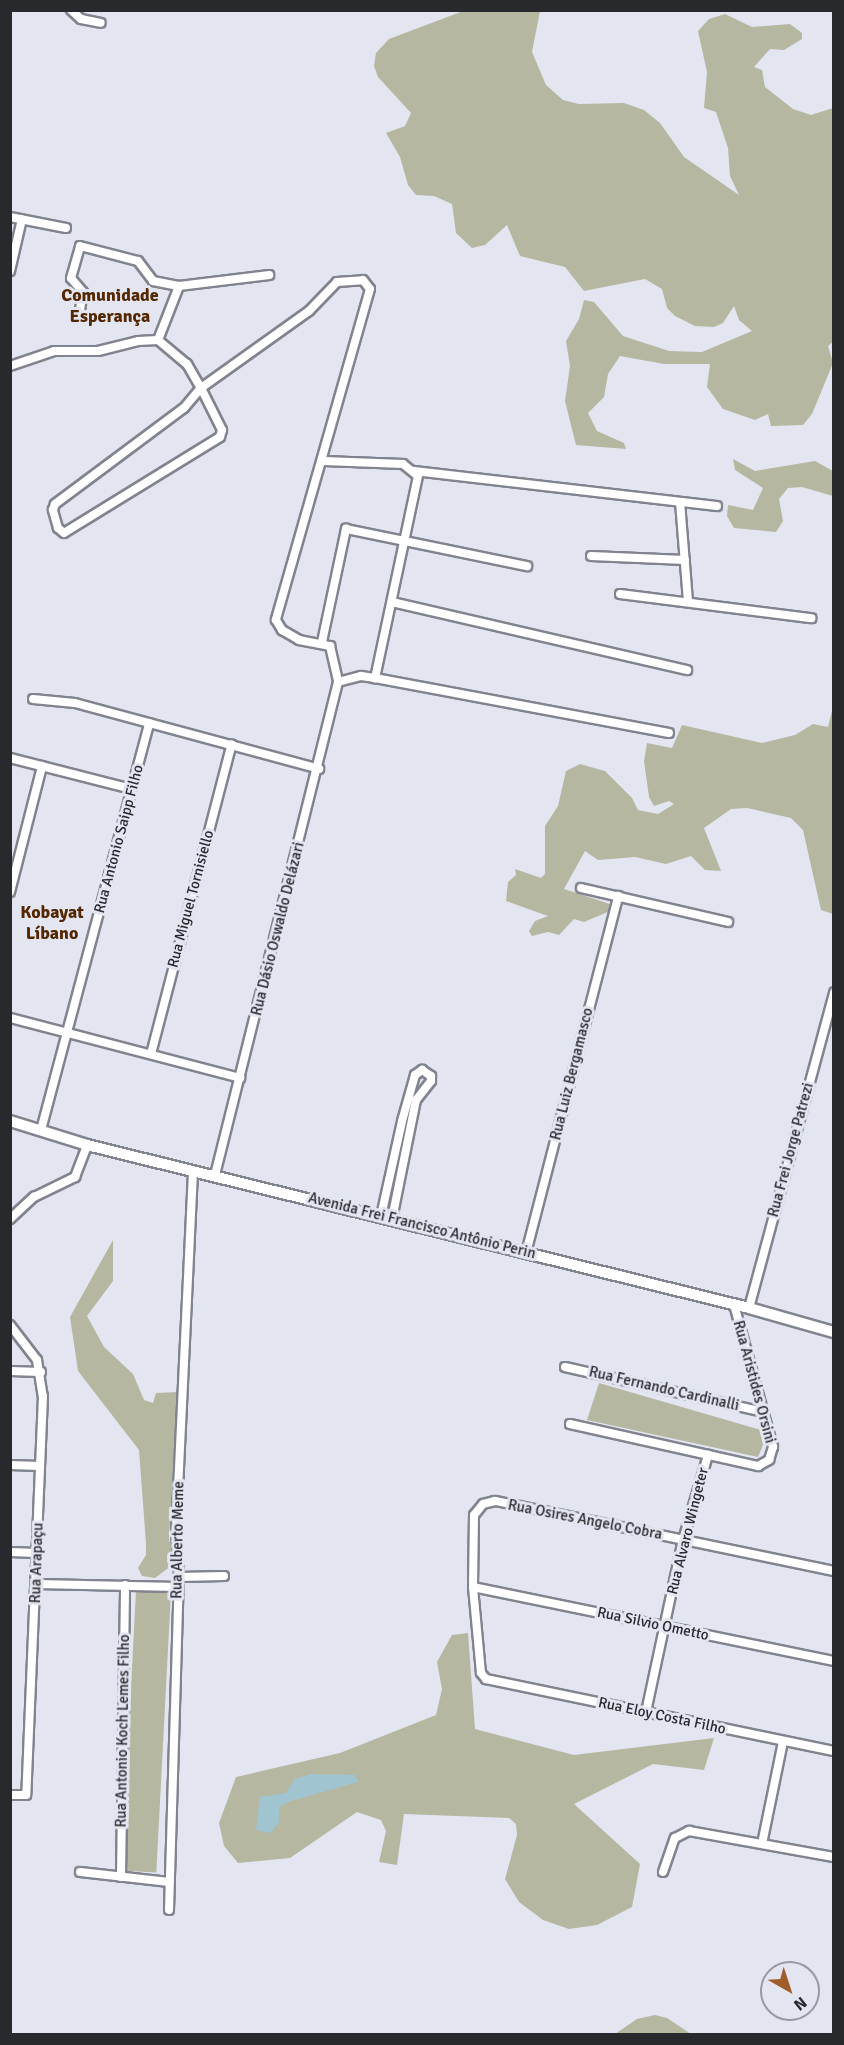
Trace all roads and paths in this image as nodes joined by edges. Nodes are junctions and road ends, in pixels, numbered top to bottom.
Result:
1 (71, 10) edge
2 (101, 23) dead end
3 (10, 217) edge
4 (22, 219) junction
5 (66, 228) dead end
6 (10, 271) edge
7 (269, 275) dead end
8 (179, 286) junction
9 (80, 310) dead end
10 (158, 340) junction
11 (10, 366) edge
12 (201, 388) junction
13 (324, 461) junction
14 (414, 471) junction
15 (680, 502) junction
16 (717, 506) dead end
17 (406, 541) junction
18 (591, 556) dead end
19 (685, 560) junction
20 (527, 566) dead end
21 (620, 594) dead end
22 (688, 601) junction
23 (392, 602) junction
24 (811, 618) dead end
25 (322, 642) junction
26 (687, 670) dead end
27 (375, 678) junction
28 (338, 682) junction
29 (33, 699) dead end
30 (149, 723) junction
31 (669, 733) dead end
32 (232, 744) junction
33 (10, 758) edge
34 (42, 766) junction
35 (319, 769) junction
36 (132, 789) junction
37 (581, 888) dead end
38 (10, 892) edge
39 (618, 896) junction
40 (728, 922) dead end
41 (834, 993) edge
42 (10, 1018) edge
43 (66, 1033) junction
44 (151, 1054) junction
45 (240, 1078) junction
46 (10, 1121) edge
47 (41, 1130) junction
48 (87, 1145) junction
49 (193, 1170) junction
50 (215, 1175) junction
51 (387, 1218) junction
52 (10, 1219) edge
53 (526, 1253) junction
54 (734, 1304) junction
55 (749, 1308) junction
56 (10, 1326) edge
57 (833, 1330) edge
58 (565, 1367) dead end
59 (10, 1371) edge
60 (41, 1372) junction
61 (763, 1412) junction
62 (570, 1424) dead end
63 (708, 1455) junction
64 (10, 1465) edge
65 (40, 1466) junction
66 (683, 1540) junction
67 (10, 1552) edge
68 (37, 1553) junction
69 (834, 1571) edge
70 (224, 1576) dead end
71 (179, 1577) junction
72 (37, 1584) junction
73 (125, 1585) junction
74 (178, 1587) junction
75 (473, 1587) junction
76 (665, 1627) junction
77 (834, 1661) edge
78 (490, 1682) joint
79 (646, 1712) junction
80 (783, 1742) junction
81 (834, 1751) edge
82 (10, 1795) edge
83 (762, 1844) junction
84 (834, 1857) edge
85 (80, 1872) dead end
86 (663, 1872) dead end
87 (121, 1877) junction
88 (169, 1882) junction
89 (169, 1910) dead end

1 - 2 street
3 - 4 street
4 - 5 street
4 - 6 street
7 - 8 street
8 - 9 street
8 - 10 street
10 - 11 street
10 - 12 street
12 - 12 street
12 - 13 street
13 - 14 street
13 - 25 street
14 - 15 street
14 - 17 street
15 - 16 street
15 - 19 street
17 - 20 street
17 - 23 street
17 - 25 street
18 - 19 street
19 - 22 street
21 - 22 street
22 - 24 street
23 - 26 street
23 - 27 street
25 - 28 street
27 - 28 street
27 - 31 street
28 - 35 street, Rua Dásio Oswaldo Delázari
29 - 30 street
30 - 32 street
30 - 36 street, Rua Antonio Saipp Filho
32 - 35 street
32 - 44 street, Rua Miguel Tornisiello
33 - 34 street
34 - 36 street
34 - 38 street
35 - 45 street, Rua Dásio Oswaldo Delázari
36 - 43 street, Rua Antonio Saipp Filho
37 - 39 street
39 - 40 street
39 - 53 street, Rua Luiz Bergamasco
41 - 55 street, Rua Frei Jorge Patrezi
42 - 43 street
43 - 44 street
43 - 47 street, Rua Antonio Saipp Filho
44 - 45 street
45 - 50 street, Rua Dásio Oswaldo Delázari
46 - 47 street, Avenida Frei Francisco Antônio Perin
47 - 48 street, Avenida Frei Francisco Antônio Perin
48 - 49 street, Avenida Frei Francisco Antônio Perin
48 - 52 street
49 - 50 street, Avenida Frei Francisco Antônio Perin
49 - 71 street, Rua Alberto Meme
50 - 51 street, Avenida Frei Francisco Antônio Perin
51 - 51 street
51 - 53 street, Avenida Frei Francisco Antônio Perin
53 - 54 street, Avenida Frei Francisco Antônio Perin
54 - 55 street, Avenida Frei Francisco Antônio Perin
54 - 61 street, Rua Aristides Orsini
55 - 57 street, Avenida Frei Francisco Antônio Perin
56 - 60 street, Rua Arapaçu
58 - 61 street, Rua Fernando Cardinalli
59 - 60 street
60 - 65 street, Rua Arapaçu
61 - 63 street, Rua Aristides Orsini
62 - 63 street
63 - 66 street, Rua Alvaro Wingeter
64 - 65 street
65 - 68 street, Rua Arapaçu
66 - 69 street, Rua Osires Angelo Cobra
66 - 75 street, Rua Osires Angelo Cobra
66 - 76 street, Rua Alvaro Wingeter
67 - 68 street
68 - 72 street, Rua Arapaçu
70 - 71 street
71 - 74 street, Rua Alberto Meme
72 - 73 street
72 - 82 street, Rua Arapaçu
73 - 74 street
73 - 87 street, Rua Antonio Koch Lemes Filho
74 - 88 street, Rua Alberto Meme
75 - 76 street, Rua Silvio Ometto
75 - 78 street, Rua Osires Angelo Cobra
76 - 77 street, Rua Silvio Ometto
76 - 79 street, Rua Alvaro Wingeter
78 - 79 street, Rua Eloy Costa Filho
79 - 80 street, Rua Eloy Costa Filho
80 - 81 street, Rua Eloy Costa Filho
80 - 83 street
83 - 84 street
83 - 86 street
85 - 87 street
87 - 88 street
88 - 89 street, Rua Alberto Meme

